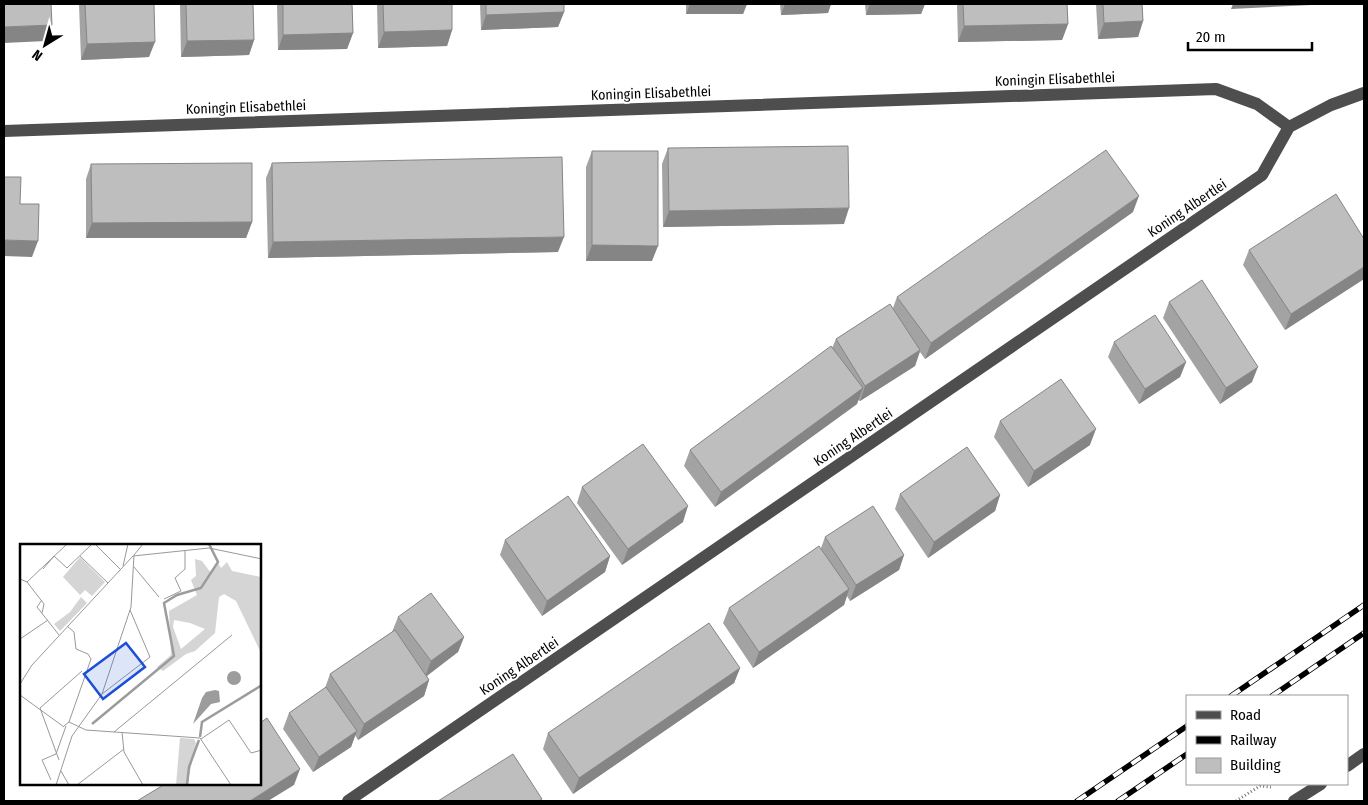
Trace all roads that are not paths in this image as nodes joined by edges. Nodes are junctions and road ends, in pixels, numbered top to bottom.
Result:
1 (1364, 93) edge
2 (1289, 126) junction
3 (4, 131) edge
4 (1364, 754) edge
5 (1348, 765) edge
6 (1318, 785) edge
7 (348, 801) edge
8 (1294, 801) edge

1 - 2 street
2 - 3 street, Koningin Elisabethlei
2 - 7 street, Koning Albertlei
4 - 5 street
6 - 8 street

